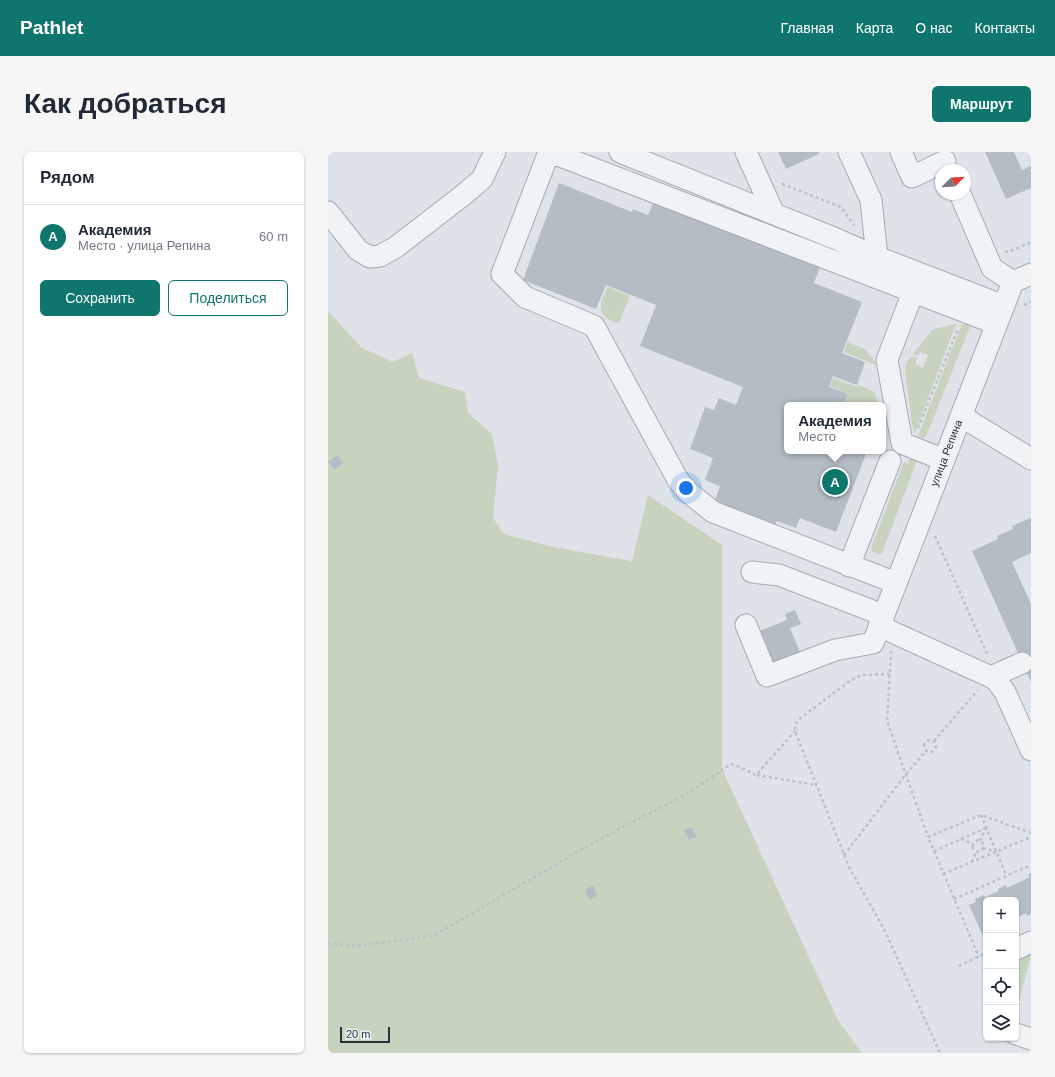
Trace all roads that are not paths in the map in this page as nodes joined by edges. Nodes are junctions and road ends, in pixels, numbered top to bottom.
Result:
1 (495, 152) edge
2 (549, 152) edge
3 (620, 152) edge
4 (746, 152) edge
5 (849, 152) edge
6 (901, 152) edge
7 (945, 161) edge
8 (963, 200) edge
9 (328, 212) edge
10 (774, 214) junction
11 (877, 257) junction
12 (1022, 278) edge
13 (913, 292) junction
14 (1000, 315) junction
15 (961, 416) junction
16 (1031, 459) edge
17 (944, 460) junction
18 (890, 461) dead end
19 (849, 566) junction
20 (752, 572) dead end
21 (896, 583) junction
22 (746, 625) dead end
23 (882, 629) junction
24 (1022, 663) dead end
25 (992, 676) junction
26 (1031, 750) edge
27 (1031, 942) edge
28 (1019, 948) edge

1 - 9 street
2 - 13 street
2 - 19 street
3 - 10 street
4 - 10 street
5 - 11 street
6 - 7 street
8 - 12 street
10 - 11 street
11 - 14 street
12 - 14 street, улица Репина
13 - 14 street
13 - 17 street
14 - 15 street, улица Репина
15 - 16 street
15 - 17 street, улица Репина
17 - 21 street, улица Репина
18 - 19 street
19 - 21 street
20 - 23 street
21 - 23 street, улица Репина
22 - 23 street
23 - 25 street
24 - 25 street
25 - 26 street
27 - 28 street

